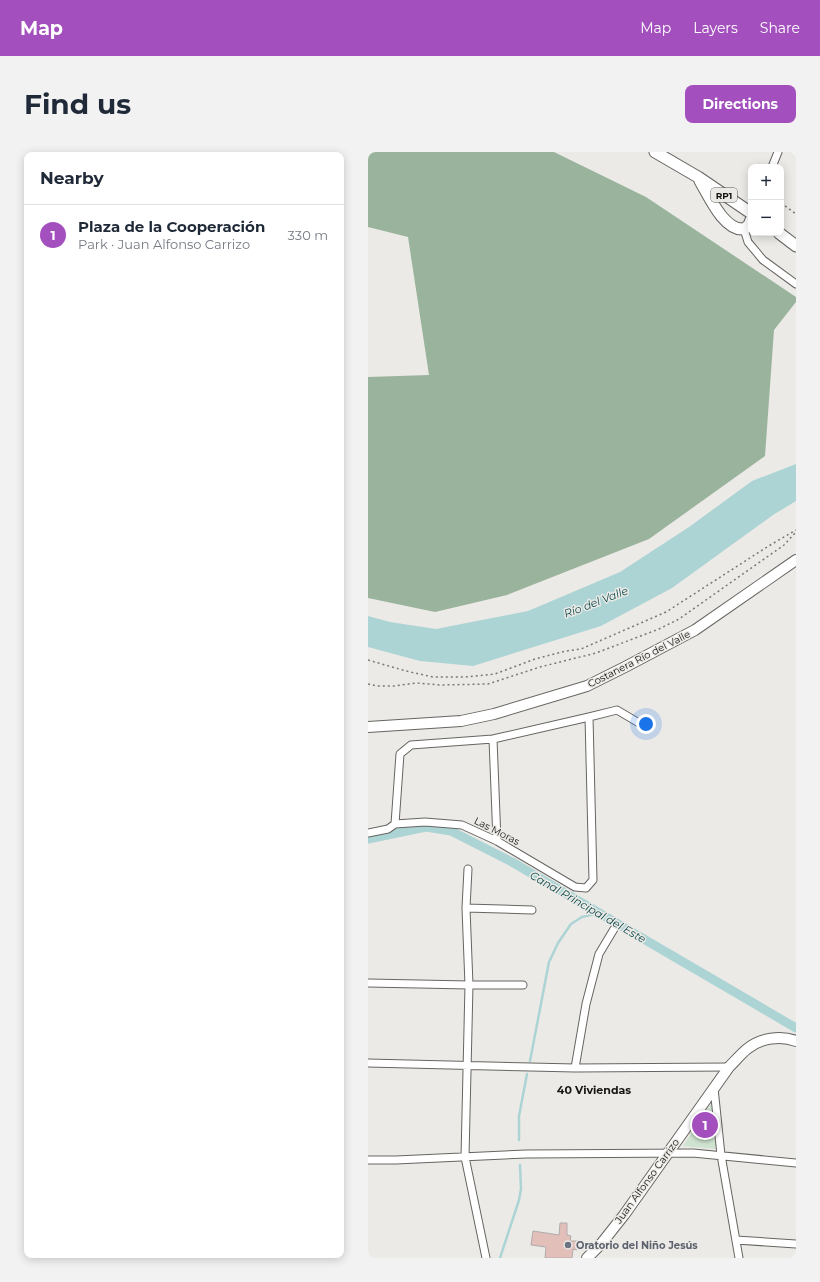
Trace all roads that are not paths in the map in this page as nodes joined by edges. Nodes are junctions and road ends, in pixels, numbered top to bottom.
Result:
1 (655, 152) edge
2 (778, 152) edge
3 (773, 164) edge
4 (698, 177) junction
5 (748, 211) edge
6 (748, 224) edge
7 (748, 236) edge
8 (783, 236) edge
9 (796, 246) edge
10 (796, 284) edge
11 (796, 560) edge
12 (589, 717) junction
13 (639, 723) dead end
14 (368, 727) edge
15 (493, 739) junction
16 (395, 824) junction
17 (368, 833) edge
18 (497, 841) junction
19 (468, 869) dead end
20 (466, 908) junction
21 (532, 910) dead end
22 (614, 929) dead end
23 (368, 983) edge
24 (469, 985) junction
25 (523, 985) dead end
26 (796, 1041) edge
27 (368, 1063) edge
28 (466, 1066) junction
29 (729, 1067) junction
30 (575, 1068) junction
31 (714, 1088) junction
32 (668, 1153) junction
33 (721, 1155) junction
34 (465, 1157) junction
35 (368, 1160) edge
36 (796, 1163) edge
37 (736, 1240) junction
38 (796, 1244) edge
39 (486, 1258) edge
40 (587, 1258) edge
41 (739, 1258) edge

1 - 4 main road, RP1
2 - 3 street
4 - 5 main road, RP1
4 - 6 main road
7 - 10 street
8 - 9 main road
11 - 14 main road, Costanera Río del Valle
12 - 13 street
12 - 15 street
12 - 18 street, Las Moras
15 - 16 street
15 - 18 street
16 - 17 street, Las Moras
16 - 18 street, Las Moras
19 - 20 street
20 - 21 street
20 - 24 street
22 - 30 street
23 - 24 street
24 - 25 street
24 - 28 street
26 - 29 main road, Juan Alfonso Carrizo
27 - 28 street
28 - 30 street
28 - 34 street
29 - 30 street
29 - 31 main road, Juan Alfonso Carrizo
31 - 32 main road, Juan Alfonso Carrizo
31 - 33 street
32 - 33 street
32 - 34 street
32 - 40 main road, Juan Alfonso Carrizo
33 - 36 street
33 - 37 street
34 - 35 street
34 - 39 street
37 - 38 street
37 - 41 street

